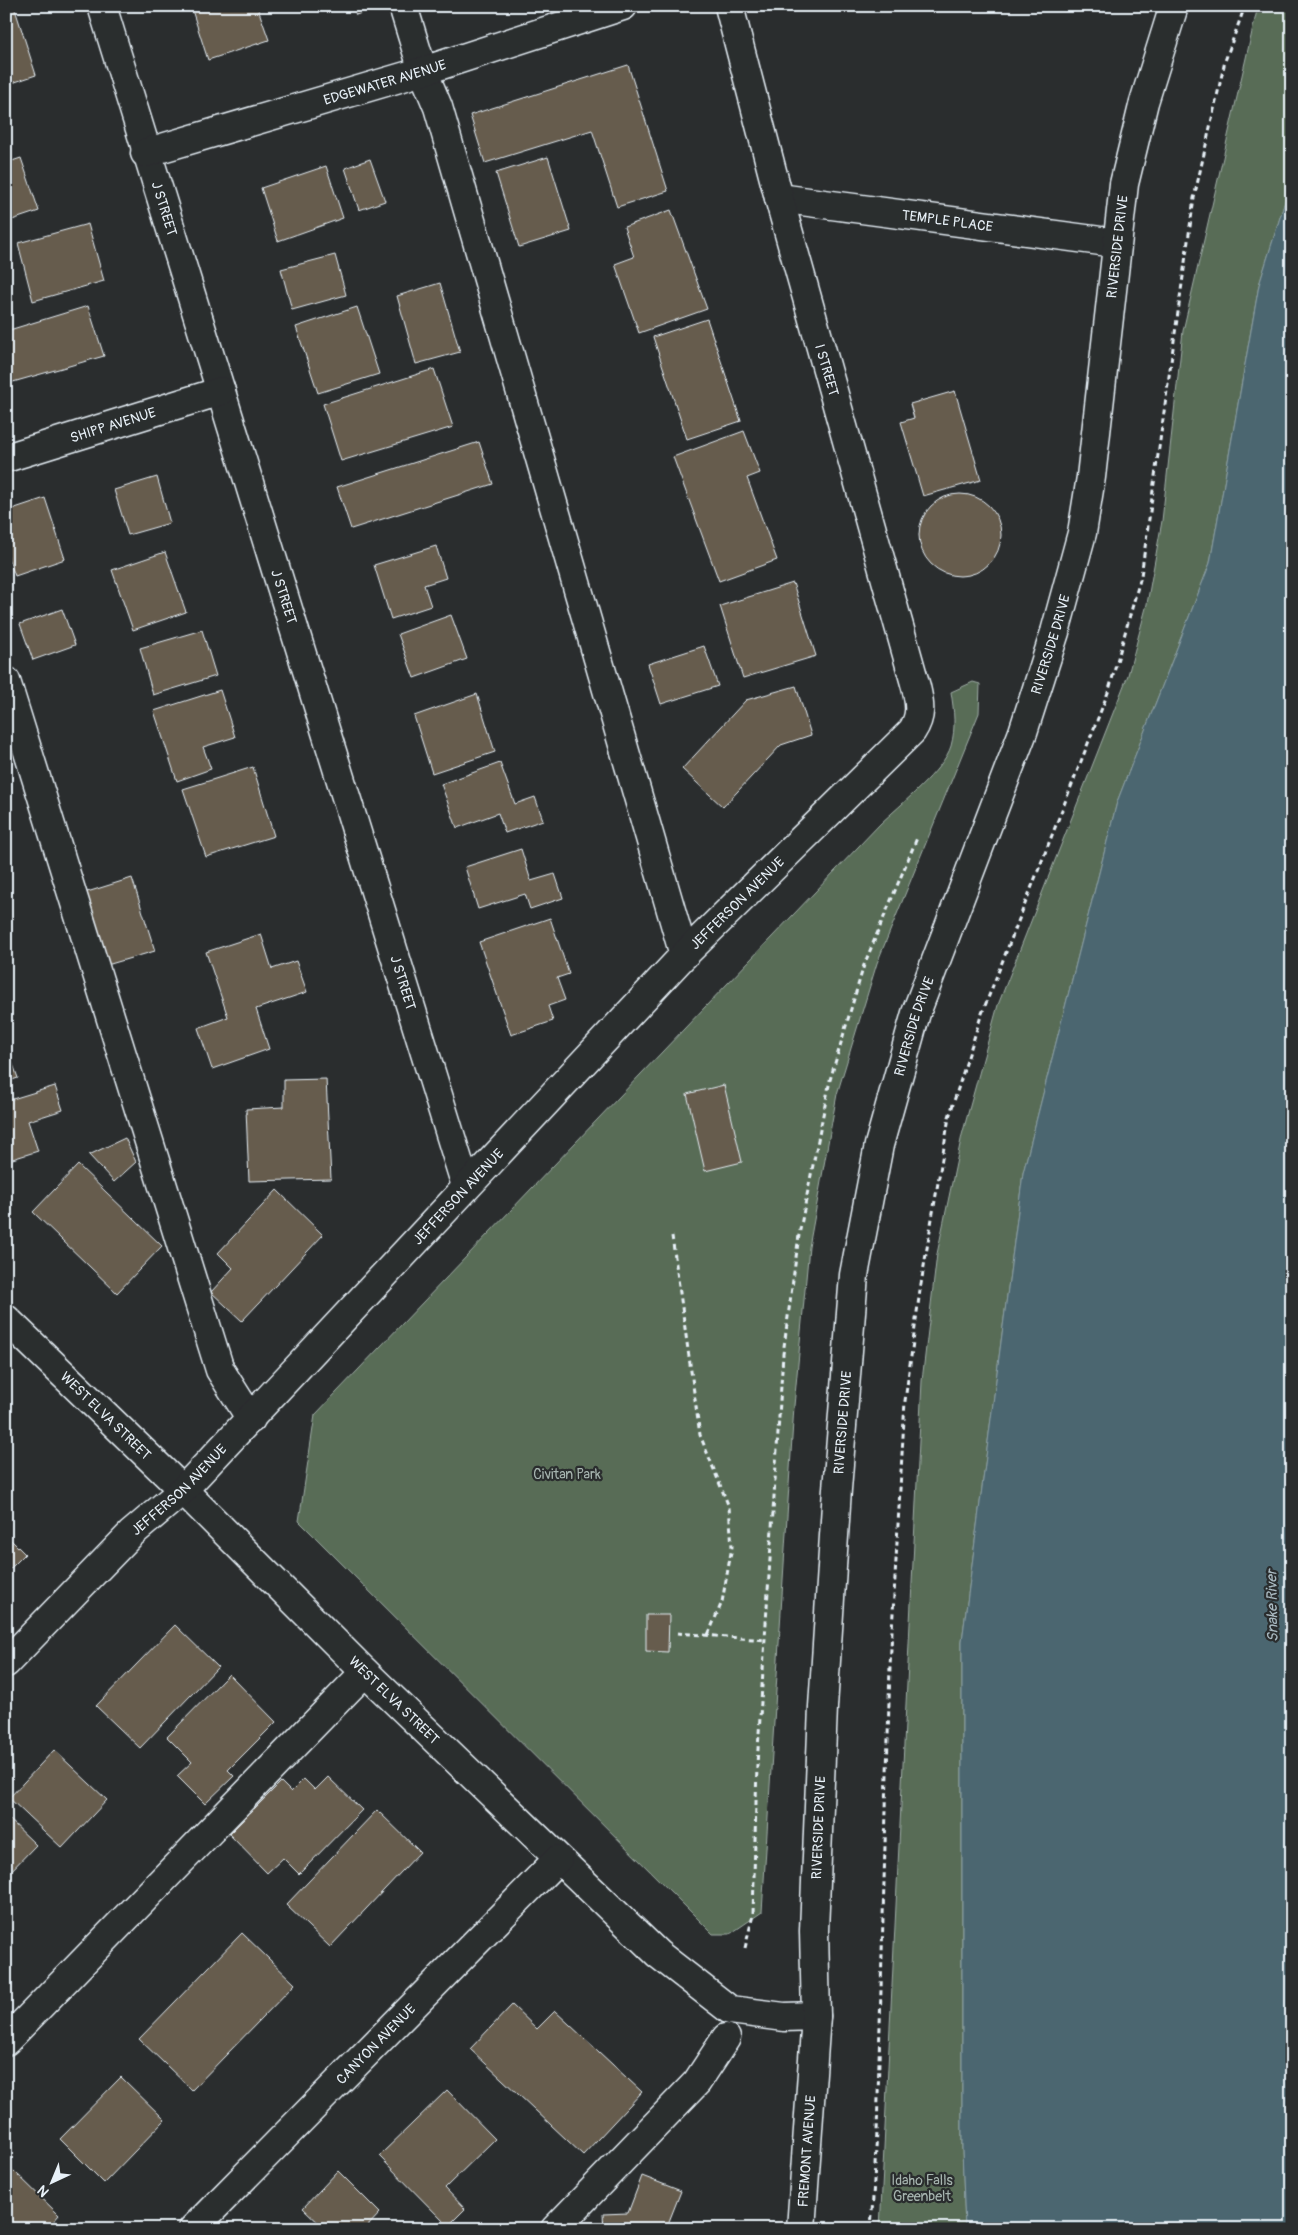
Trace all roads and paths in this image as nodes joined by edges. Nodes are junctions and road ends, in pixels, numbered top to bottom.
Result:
1 (102, 6) edge
2 (403, 6) edge
3 (623, 6) edge
4 (729, 6) edge
5 (1174, 6) edge
6 (1245, 6) edge
7 (423, 71) junction
8 (145, 153) junction
9 (779, 198) junction
10 (1116, 243) junction
11 (221, 391) junction
12 (6, 458) edge
13 (6, 682) edge
14 (912, 731) joint
15 (916, 838) dead end
16 (684, 955) junction
17 (466, 1186) junction
18 (672, 1236) dead end
19 (6, 1319) edge
20 (251, 1418) junction
21 (183, 1490) junction
22 (677, 1633) dead end
23 (708, 1635) junction
24 (766, 1640) junction
25 (6, 1663) edge
26 (365, 1672) junction
27 (558, 1859) junction
28 (745, 1948) dead end
29 (816, 2016) junction
30 (726, 2038) dead end
31 (6, 2041) edge
32 (811, 2075) joint
33 (193, 2229) edge
34 (556, 2229) edge
35 (802, 2229) edge
36 (871, 2229) edge

1 - 8 street, J STREET
2 - 7 street
3 - 7 street, EDGEWATER AVENUE
4 - 9 street, I STREET
5 - 10 street, RIVERSIDE DRIVE
6 - 36 path
7 - 8 street, EDGEWATER AVENUE
7 - 16 street
8 - 11 street, J STREET
9 - 10 street, TEMPLE PLACE
9 - 14 street, I STREET
10 - 29 street, RIVERSIDE DRIVE
11 - 12 street, SHIPP AVENUE
11 - 17 street, J STREET
13 - 20 street
14 - 16 street, JEFFERSON AVENUE
15 - 24 path
16 - 17 street, JEFFERSON AVENUE
17 - 20 street, JEFFERSON AVENUE
18 - 23 path
19 - 21 street, WEST ELVA STREET
20 - 21 street, JEFFERSON AVENUE
21 - 25 street, JEFFERSON AVENUE
21 - 26 street, WEST ELVA STREET
22 - 23 path
23 - 24 path
24 - 28 path
26 - 27 street, WEST ELVA STREET
26 - 31 street
27 - 29 street, WEST ELVA STREET
27 - 33 street, CANYON AVENUE
29 - 32 street, RIVERSIDE DRIVE
30 - 34 street
32 - 35 street, FREMONT AVENUE

